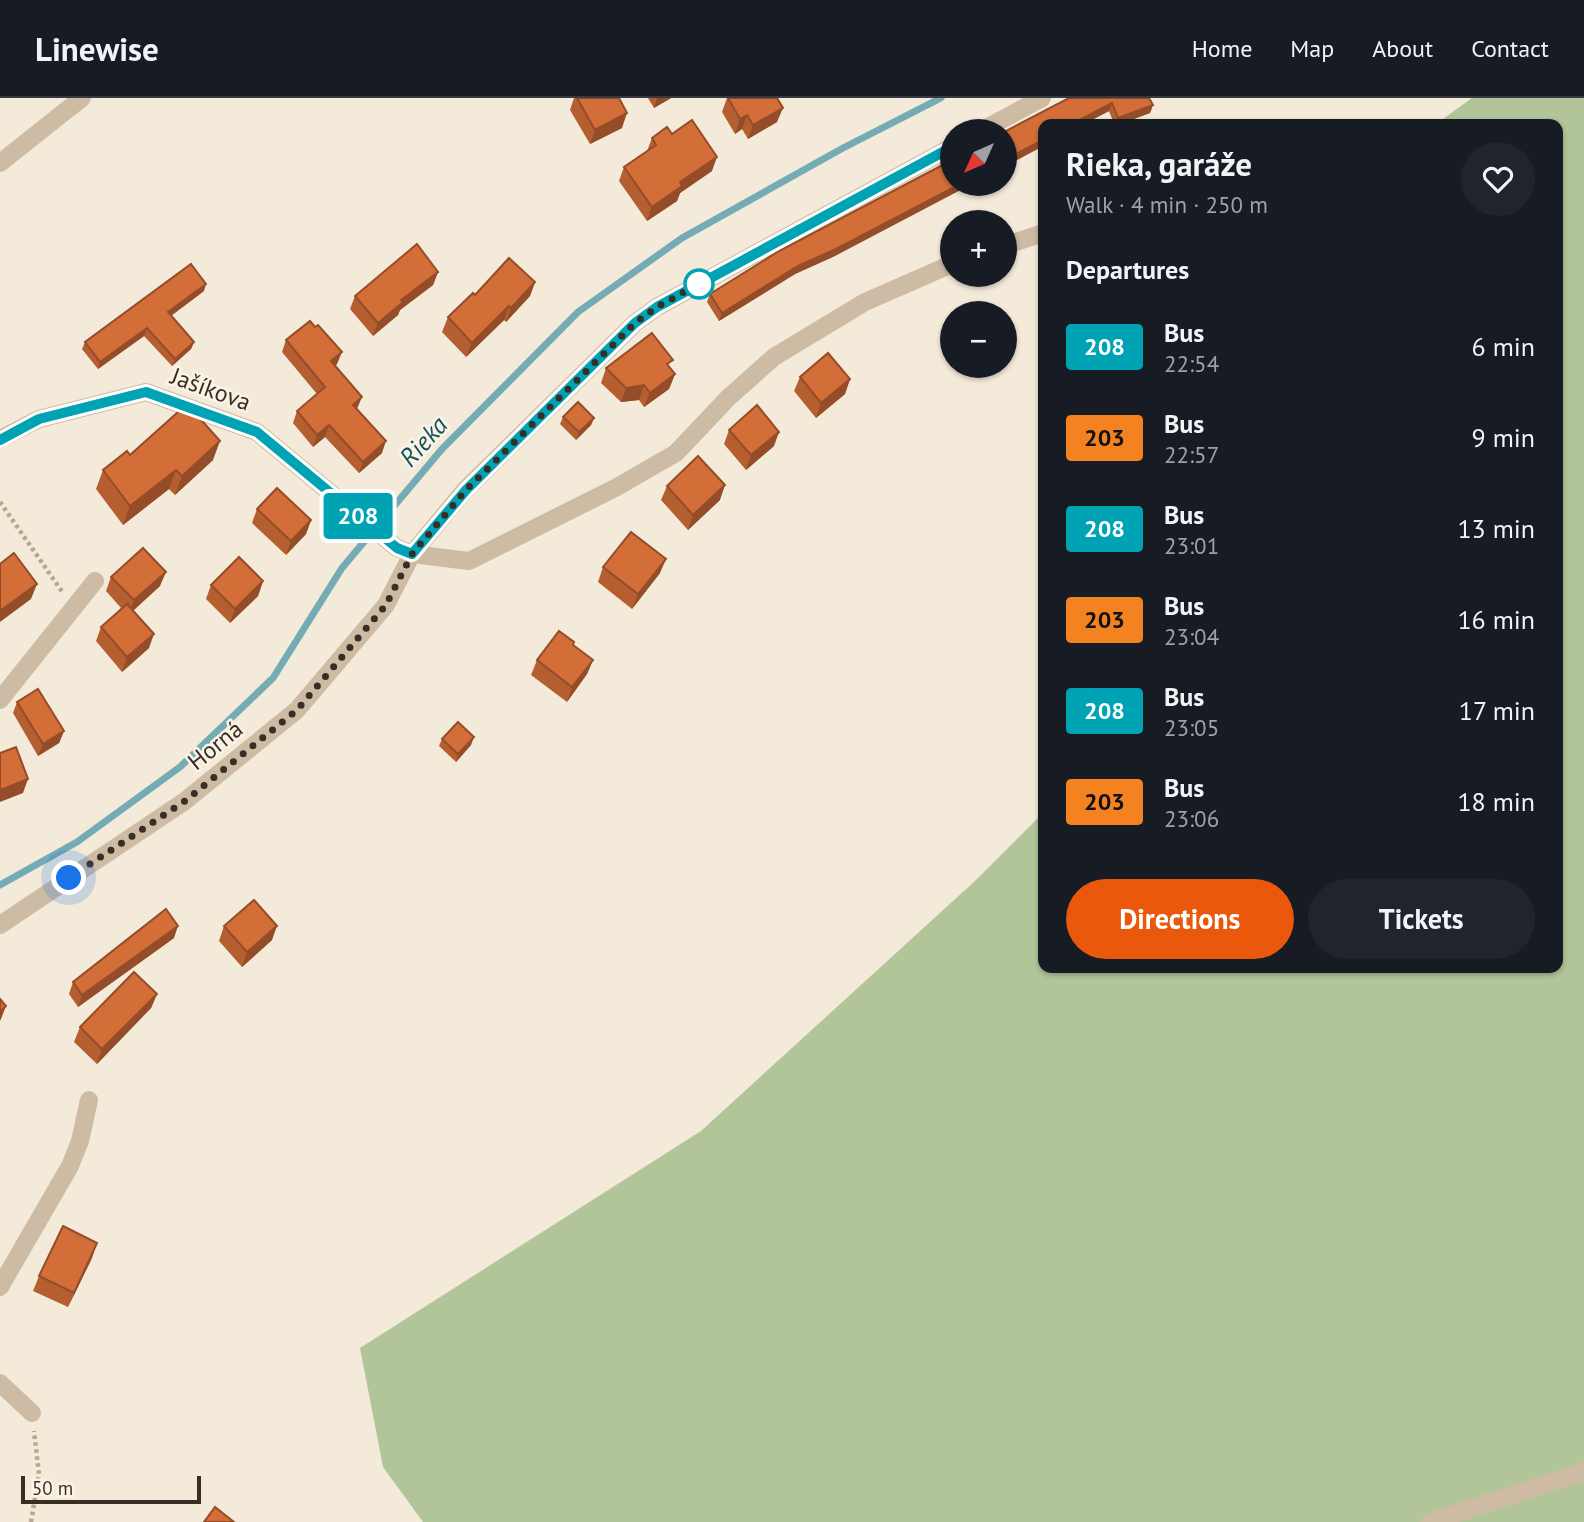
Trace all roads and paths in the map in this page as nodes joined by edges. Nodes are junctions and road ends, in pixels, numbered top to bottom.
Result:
1 (82, 98) edge
2 (1042, 98) edge
3 (1003, 119) edge
4 (940, 154) edge
5 (0, 163) edge
6 (1038, 235) edge
7 (1017, 242) edge
8 (940, 269) edge
9 (0, 439) edge
10 (0, 502) edge
11 (405, 551) junction
12 (95, 581) dead end
13 (73, 609) junction
14 (0, 700) edge
15 (0, 925) edge
16 (89, 1100) dead end
17 (0, 1287) edge
18 (0, 1383) edge
19 (32, 1413) joint
20 (1584, 1471) edge
21 (31, 1522) edge
22 (1430, 1522) edge

1 - 5 street
2 - 3 street
4 - 11 street, Horná
6 - 7 street
8 - 11 street
9 - 11 street, Jašíkova
10 - 13 path
11 - 15 street, Horná
12 - 13 street
13 - 14 street
16 - 17 street
18 - 19 street
19 - 21 path
20 - 22 street

